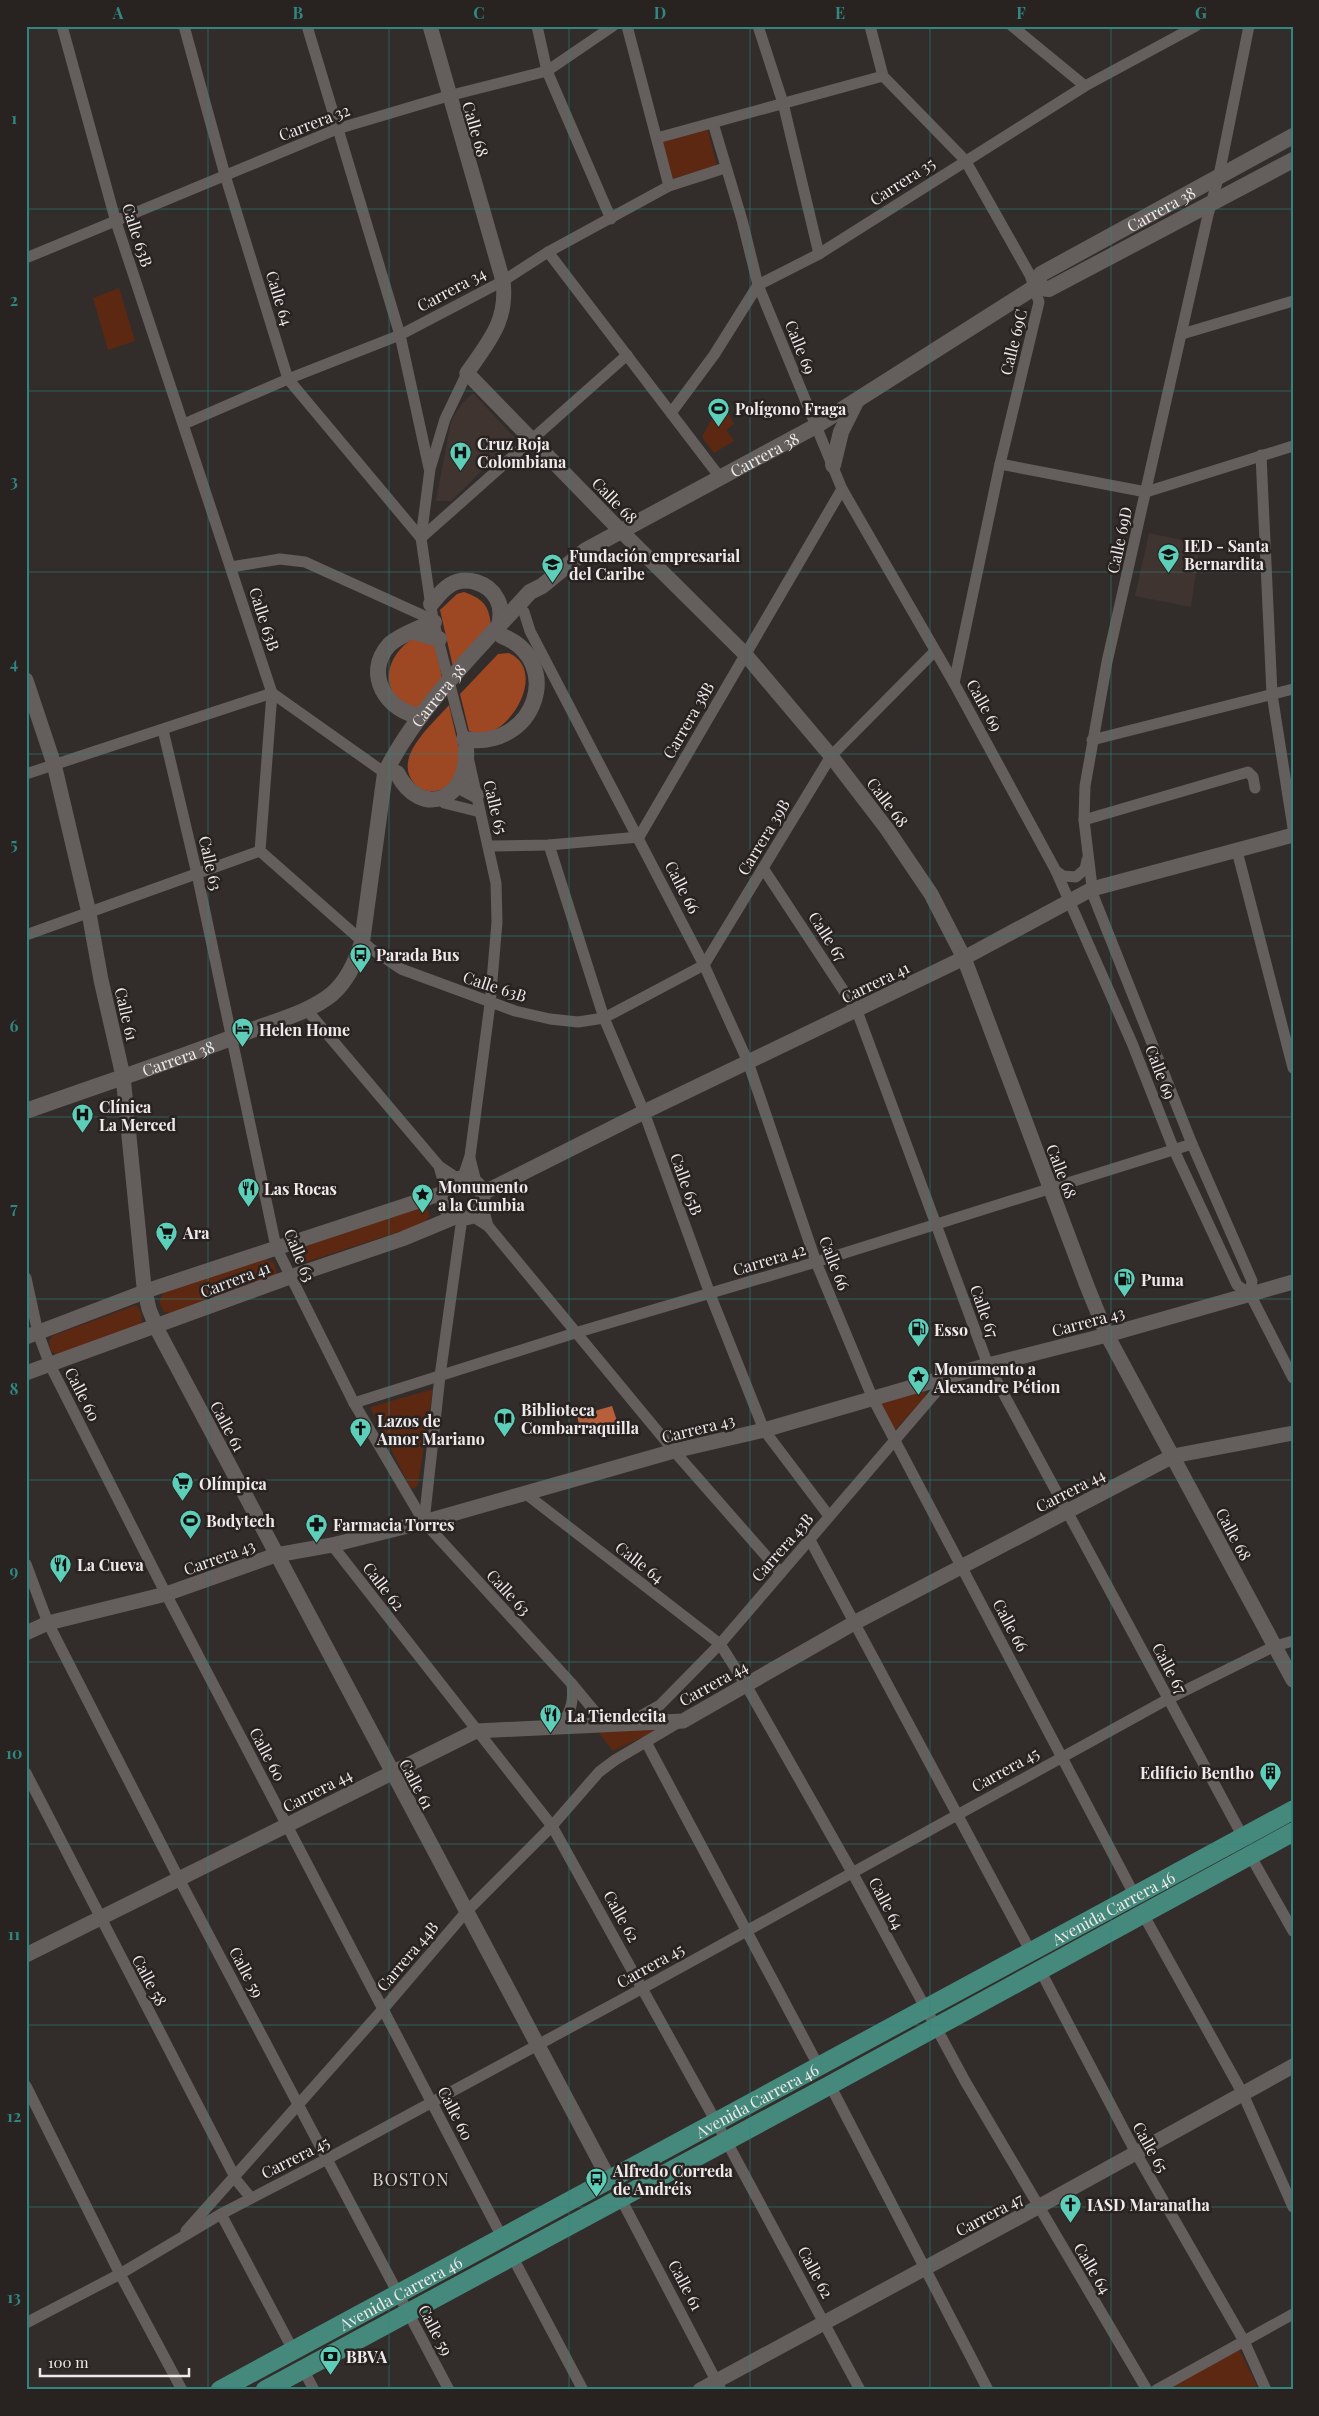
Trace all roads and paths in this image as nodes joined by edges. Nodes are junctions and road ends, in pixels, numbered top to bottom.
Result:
1 (62, 26) edge
2 (184, 26) edge
3 (307, 26) edge
4 (430, 26) edge
5 (537, 26) edge
6 (613, 26) edge
7 (627, 26) edge
8 (758, 26) edge
9 (870, 26) edge
10 (1196, 26) edge
11 (1249, 26) edge
12 (1018, 28) edge
13 (547, 71) junction
14 (883, 76) junction
15 (1085, 86) junction
16 (448, 96) junction
17 (783, 103) junction
18 (712, 123) junction
19 (337, 129) junction
20 (1293, 136) edge
21 (657, 138) junction
22 (965, 160) junction
23 (1293, 160) edge
24 (726, 168) junction
25 (225, 175) junction
26 (1220, 175) junction
27 (669, 186) junction
28 (1212, 202) junction
29 (611, 219) junction
30 (116, 222) junction
31 (548, 252) junction
32 (819, 254) junction
33 (26, 258) edge
34 (503, 280) junction
35 (758, 286) junction
36 (1035, 287) junction
37 (1293, 301) edge
38 (1182, 334) junction
39 (400, 336) junction
40 (627, 355) junction
41 (467, 373) junction
42 (288, 379) junction
43 (857, 401) junction
44 (671, 413) junction
45 (184, 424) junction
46 (816, 426) junction
47 (532, 438) junction
48 (1293, 446) edge
49 (1261, 455) junction
50 (1000, 464) junction
51 (832, 465) junction
52 (430, 469) junction
53 (719, 476) junction
54 (842, 489) junction
55 (1146, 492) junction
56 (620, 530) junction
57 (421, 538) junction
58 (231, 567) junction
59 (542, 586) junction
60 (433, 615) junction
61 (520, 616) junction
62 (415, 632) junction
63 (496, 636) junction
64 (438, 639) junction
65 (936, 653) junction
66 (959, 653) junction
67 (745, 654) junction
68 (26, 680) edge
69 (954, 683) junction
70 (1293, 689) edge
71 (272, 692) junction
72 (1272, 694) junction
73 (427, 714) junction
74 (163, 730) junction
75 (1092, 740) junction
76 (465, 743) junction
77 (831, 756) junction
78 (54, 764) junction
79 (391, 773) junction
80 (26, 774) edge
81 (458, 786) junction
82 (1255, 788) dead end
83 (476, 795) junction
84 (444, 803) dead end
85 (480, 812) junction
86 (1084, 820) junction
87 (1293, 828) edge
88 (1293, 835) edge
89 (640, 837) junction
90 (549, 845) junction
91 (488, 846) junction
92 (260, 851) junction
93 (1236, 851) junction
94 (1087, 860) junction
95 (763, 868) junction
96 (1056, 871) junction
97 (197, 874) junction
98 (1092, 889) junction
99 (1070, 899) junction
100 (89, 913) junction
101 (26, 935) edge
102 (362, 942) junction
103 (964, 958) junction
104 (704, 965) junction
105 (490, 1004) junction
106 (306, 1009) junction
107 (857, 1011) junction
108 (604, 1018) junction
109 (1149, 1035) junction
110 (231, 1038) junction
111 (1132, 1043) junction
112 (748, 1062) junction
113 (1293, 1068) edge
114 (123, 1076) junction
115 (26, 1111) edge
116 (644, 1112) junction
117 (1192, 1144) junction
118 (1174, 1150) junction
119 (439, 1166) junction
120 (472, 1187) junction
121 (1050, 1189) junction
122 (444, 1191) junction
123 (463, 1217) junction
124 (936, 1224) junction
125 (488, 1226) junction
126 (276, 1247) junction
127 (816, 1262) junction
128 (290, 1277) junction
129 (26, 1278) edge
130 (1293, 1282) edge
131 (145, 1292) junction
132 (710, 1294) junction
133 (1250, 1294) junction
134 (156, 1326) junction
135 (575, 1333) junction
136 (32, 1335) edge
137 (1107, 1335) junction
138 (50, 1364) junction
139 (988, 1364) junction
140 (26, 1373) edge
141 (440, 1376) junction
142 (949, 1377) junction
143 (1293, 1378) edge
144 (873, 1399) junction
145 (354, 1403) junction
146 (764, 1430) junction
147 (1293, 1433) edge
148 (894, 1441) junction
149 (674, 1451) junction
150 (1173, 1456) junction
151 (526, 1494) junction
152 (1067, 1511) junction
153 (830, 1516) junction
154 (424, 1522) junction
155 (810, 1540) junction
156 (332, 1545) junction
157 (276, 1555) junction
158 (26, 1564) edge
159 (962, 1568) junction
160 (781, 1573) junction
161 (166, 1594) junction
162 (48, 1623) junction
163 (854, 1623) junction
164 (26, 1633) edge
165 (1293, 1641) edge
166 (720, 1644) junction
167 (1275, 1646) junction
168 (1293, 1680) edge
169 (572, 1684) junction
170 (746, 1685) junction
171 (1168, 1698) junction
172 (682, 1721) junction
173 (626, 1723) junction
174 (562, 1725) junction
175 (606, 1725) junction
176 (476, 1731) junction
177 (646, 1742) junction
178 (1062, 1757) junction
179 (391, 1772) junction
180 (26, 1773) edge
181 (1293, 1810) edge
182 (957, 1814) junction
183 (287, 1825) junction
184 (552, 1826) junction
185 (1293, 1832) edge
186 (1243, 1837) junction
187 (1250, 1855) junction
188 (852, 1872) junction
189 (179, 1879) junction
190 (1134, 1896) junction
191 (466, 1912) junction
192 (1143, 1914) junction
193 (99, 1918) junction
194 (746, 1930) junction
195 (1293, 1931) edge
196 (1031, 1952) junction
197 (26, 1955) edge
198 (1040, 1970) junction
199 (643, 1988) junction
200 (384, 2008) junction
201 (926, 2009) junction
202 (935, 2028) junction
203 (537, 2045) junction
204 (1293, 2066) edge
205 (820, 2067) junction
206 (830, 2085) junction
207 (26, 2086) edge
208 (1242, 2094) junction
209 (432, 2102) junction
210 (298, 2104) junction
211 (716, 2122) junction
212 (726, 2140) junction
213 (1136, 2153) junction
214 (327, 2159) junction
215 (234, 2175) junction
216 (609, 2179) junction
217 (620, 2197) junction
218 (251, 2198) junction
219 (1038, 2207) junction
220 (1293, 2207) edge
221 (221, 2214) junction
222 (502, 2237) junction
223 (179, 2239) junction
224 (512, 2256) junction
225 (924, 2269) junction
226 (120, 2274) junction
227 (398, 2293) junction
228 (408, 2312) junction
229 (1293, 2314) edge
230 (825, 2322) junction
231 (26, 2323) edge
232 (1244, 2341) junction
233 (294, 2350) junction
234 (303, 2369) junction
235 (718, 2385) edge
236 (182, 2390) edge
237 (220, 2390) edge
238 (265, 2390) edge
239 (314, 2390) edge
240 (449, 2390) edge
241 (583, 2390) edge
242 (700, 2390) edge
243 (860, 2390) edge
244 (988, 2390) edge
245 (1147, 2390) edge
246 (1156, 2390) edge
247 (1266, 2390) edge

1 - 30 street, Calle 63B
2 - 25 street, Calle 64
3 - 19 street, Calle 65
4 - 16 street, Calle 68
5 - 13 street
6 - 13 street, Carrera 32
7 - 21 street
8 - 17 street
9 - 14 street, Calle 69C
10 - 15 street, Carrera 35
11 - 26 street, Calle 69D
12 - 15 street
13 - 16 street, Carrera 32
13 - 29 street
14 - 17 street
14 - 22 street, Calle 69C
15 - 22 street, Carrera 35
16 - 19 street, Carrera 32
16 - 34 street, Calle 68
17 - 18 street
17 - 32 street
18 - 21 street
18 - 24 street, Calle 69
19 - 25 street, Carrera 32
19 - 39 street, Calle 65
20 - 26 main road, Carrera 38
21 - 27 street
22 - 32 street, Carrera 35
22 - 36 street, Calle 69C
23 - 28 main road, Carrera 38
24 - 27 street, Carrera 34
24 - 35 street, Calle 69
25 - 30 street, Carrera 32
25 - 42 street, Calle 64
26 - 28 street, Calle 69D
26 - 36 main road, Carrera 38
27 - 29 street, Carrera 34
28 - 36 main road, Carrera 38
28 - 38 street, Calle 69D
29 - 31 street, Carrera 34
30 - 33 street, Carrera 32
30 - 45 street, Calle 63B
31 - 34 street, Carrera 34
31 - 40 street
32 - 35 street, Carrera 35
34 - 39 street, Carrera 34
34 - 41 street, Calle 68
35 - 44 street, Carrera 35
35 - 46 street, Calle 69
36 - 43 main road, Carrera 38
36 - 50 street, Calle 69C
37 - 38 street
38 - 55 street, Calle 69D
39 - 42 street, Carrera 34
39 - 52 street, Calle 65
40 - 44 street
40 - 47 street
41 - 47 street, Calle 68
41 - 52 street, Calle 65
42 - 45 street, Carrera 34
42 - 57 street, Calle 64
43 - 46 main road, Carrera 38
43 - 51 main road
44 - 53 street
45 - 58 street, Calle 63B
46 - 51 street, Calle 69
46 - 53 main road, Carrera 38
47 - 56 street, Calle 68
47 - 57 street
48 - 49 street
49 - 55 street
49 - 72 street
50 - 55 street
50 - 66 street, Calle 69C
51 - 54 street, Calle 69
52 - 57 street, Calle 65
53 - 56 main road, Carrera 38
54 - 65 street, Calle 69
54 - 67 street, Carrera 38B
55 - 75 street, Calle 69D
56 - 59 main road, Carrera 38
56 - 67 street, Calle 68
57 - 60 street, Calle 65
58 - 60 street
58 - 71 street, Calle 63B
59 - 61 main road, Carrera 38
59 - 63 main road, Carrera 38
60 - 62 main road
60 - 63 main road
60 - 64 street, Calle 65
61 - 63 main road, Carrera 38
61 - 89 street, Calle 66
62 - 64 main road
62 - 73 main road
63 - 73 main road, Carrera 38
63 - 76 main road
64 - 76 street, Calle 65
65 - 66 street
65 - 69 street, Calle 69
65 - 77 street, Carrera 39B
66 - 69 street, Calle 69C
67 - 77 street, Calle 68
67 - 89 street, Carrera 38B
68 - 78 street, Calle 61
69 - 96 street, Calle 69
70 - 72 street
71 - 74 street
71 - 79 street
71 - 92 street, Calle 63B
72 - 75 street
72 - 87 street
73 - 79 main road, Carrera 38
74 - 78 street
74 - 97 street, Calle 63
75 - 86 street, Calle 69D
76 - 81 main road
76 - 83 street, Calle 65
77 - 95 street, Carrera 39B
77 - 103 street, Calle 68
78 - 80 street
78 - 100 street, Calle 61
79 - 81 main road
79 - 102 main road, Carrera 38
81 - 83 main road
82 - 86 street
83 - 85 street, Calle 65
84 - 85 street
85 - 91 street, Calle 65
86 - 94 street, Calle 69D
88 - 93 street, Carrera 41
89 - 90 street
89 - 104 street, Calle 66
90 - 91 street
90 - 108 street, Calle 65B
91 - 105 street, Calle 65
92 - 97 street
92 - 102 street, Calle 63B
93 - 98 street, Carrera 41
93 - 113 street
94 - 96 street
94 - 98 street, Calle 69D
95 - 104 street, Carrera 39B
95 - 107 street, Calle 67
96 - 99 street, Calle 69
97 - 100 street
97 - 110 street, Calle 63
98 - 99 street, Carrera 41
98 - 109 street, Calle 69
99 - 103 street, Carrera 41
99 - 111 street, Calle 69
100 - 101 street
100 - 114 street, Calle 61
102 - 105 street, Calle 63B
102 - 106 main road, Carrera 38
103 - 107 street, Carrera 41
103 - 121 street, Calle 68
104 - 108 street
104 - 112 street, Calle 66
105 - 108 street, Calle 63B
105 - 120 street, Calle 65
106 - 110 main road, Carrera 38
106 - 119 street
107 - 112 street, Carrera 41
107 - 124 street, Calle 67
108 - 116 street, Calle 65B
109 - 111 street
109 - 117 street, Calle 69
110 - 114 main road, Carrera 38
110 - 126 street, Calle 63
111 - 118 street, Calle 69
112 - 116 street, Carrera 41
112 - 127 street, Calle 66
114 - 115 main road, Carrera 38
114 - 131 street, Calle 61
116 - 120 street, Carrera 41
116 - 132 street, Calle 65B
117 - 118 street, Carrera 42
117 - 133 street, Calle 69
118 - 121 street, Carrera 42
118 - 133 street, Calle 69
119 - 120 street
119 - 122 street
120 - 122 street
120 - 123 street
120 - 125 street, Calle 65
121 - 124 street, Carrera 42
121 - 137 street, Calle 68
122 - 123 street
122 - 126 street, Carrera 41
123 - 125 street, Calle 65
123 - 128 street, Carrera 41
123 - 141 street
124 - 127 street, Carrera 42
124 - 139 street, Calle 67
125 - 135 street, Calle 65
126 - 128 street, Calle 63
126 - 131 street, Carrera 41
127 - 132 street, Carrera 42
127 - 144 street, Calle 66
128 - 134 street, Carrera 41
128 - 145 street, Calle 63
129 - 136 street, Calle 60
130 - 133 street, Carrera 43
131 - 134 street, Calle 61
131 - 136 street, Carrera 41
132 - 135 street, Carrera 42
132 - 146 street, Calle 65B
133 - 137 street, Carrera 43
133 - 143 street, Calle 69
134 - 138 street, Carrera 41
134 - 157 street, Calle 61
135 - 141 street, Carrera 42
135 - 149 street, Calle 65
136 - 138 street, Calle 60
137 - 139 street, Carrera 43
137 - 150 street, Calle 68
138 - 140 street, Carrera 41
138 - 161 street, Calle 60
139 - 142 street, Carrera 43
139 - 152 street, Calle 67
141 - 145 street, Carrera 42
141 - 154 street
142 - 144 street, Carrera 43
142 - 148 street, Carrera 43B
144 - 146 street, Carrera 43
144 - 148 street, Calle 66
145 - 154 street, Calle 63
146 - 149 street, Carrera 43
146 - 153 street, Calle 65B
147 - 150 street, Carrera 44
148 - 153 street, Carrera 43B
148 - 159 street, Calle 66
149 - 151 street, Carrera 43
149 - 160 street, Calle 65
150 - 152 street, Carrera 44
150 - 167 street, Calle 68
151 - 154 street, Carrera 43
151 - 166 street, Calle 64
152 - 159 street, Carrera 44
152 - 171 street, Calle 67
153 - 155 street, Carrera 43B
154 - 156 street, Carrera 43
154 - 169 street, Calle 63
155 - 160 street, Carrera 43B
155 - 163 street
156 - 157 street, Carrera 43
156 - 176 street, Calle 62
157 - 161 street, Carrera 43
157 - 179 street, Calle 61
158 - 162 street, Calle 59
159 - 163 street, Carrera 44
159 - 178 street, Calle 66
160 - 166 street, Carrera 43B
161 - 162 street, Carrera 43
161 - 183 street, Calle 60
162 - 164 street, Carrera 43
162 - 189 street, Calle 59
163 - 170 street, Carrera 44
163 - 182 street
165 - 167 street, Carrera 45
166 - 170 street, Calle 64
166 - 173 street, Carrera 43B
167 - 168 street, Calle 68
167 - 171 street, Carrera 45
169 - 174 street
169 - 175 street, Calle 63
170 - 172 street, Carrera 44
170 - 188 street, Calle 64
171 - 178 street, Carrera 45
171 - 186 street, Calle 67
172 - 173 street, Carrera 44
172 - 177 street, Carrera 44B
173 - 175 street, Carrera 44
174 - 175 street, Carrera 44
174 - 176 street, Carrera 44
176 - 179 street, Carrera 44
176 - 184 street, Calle 62
177 - 184 street, Carrera 44B
177 - 194 street
178 - 182 street, Carrera 45
178 - 190 street, Calle 66
179 - 183 street, Carrera 44
179 - 191 street, Calle 61
180 - 193 street, Calle 58
181 - 186 main road, Avenida Carrera 46
182 - 188 street, Carrera 45
182 - 196 street
183 - 189 street, Carrera 44
183 - 200 street, Calle 60
184 - 191 street, Carrera 44B
184 - 199 street, Calle 62
185 - 187 main road, Avenida Carrera 46
186 - 190 main road, Avenida Carrera 46
187 - 192 main road, Avenida Carrera 46
187 - 195 street
188 - 194 street, Carrera 45
188 - 201 street, Calle 64
189 - 193 street, Carrera 44
189 - 210 street, Calle 59
190 - 196 main road, Avenida Carrera 46
191 - 200 street, Carrera 44B
191 - 203 street, Calle 61
192 - 198 main road, Avenida Carrera 46
192 - 208 street
193 - 197 street, Carrera 44
193 - 215 street, Calle 58
194 - 199 street, Carrera 45
194 - 205 street
196 - 201 main road, Avenida Carrera 46
198 - 202 main road, Avenida Carrera 46
198 - 213 street, Calle 65
199 - 203 street, Carrera 45
199 - 211 street, Calle 62
200 - 209 street, Calle 60
200 - 210 street, Carrera 44B
201 - 202 street, Calle 64
201 - 205 main road, Avenida Carrera 46
202 - 206 main road, Avenida Carrera 46
202 - 219 street, Calle 64
203 - 209 street, Carrera 45
203 - 216 street, Calle 61
204 - 208 street, Carrera 47
205 - 211 main road, Avenida Carrera 46
206 - 212 main road, Avenida Carrera 46
206 - 225 street
207 - 226 street
208 - 213 street, Carrera 47
208 - 220 street
209 - 214 street, Carrera 45
209 - 222 street, Calle 60
210 - 214 street, Calle 59
210 - 215 street, Carrera 44B
211 - 212 street, Calle 62
211 - 216 main road, Avenida Carrera 46
212 - 217 main road, Avenida Carrera 46
212 - 230 street, Calle 62
213 - 219 street, Carrera 47
213 - 232 street, Calle 65
214 - 218 street, Carrera 45
214 - 227 street, Calle 59
215 - 218 street, Calle 58
215 - 223 street, Carrera 44B
216 - 222 main road, Avenida Carrera 46
217 - 224 main road, Avenida Carrera 46
217 - 235 street, Calle 61
218 - 221 street, Carrera 45
219 - 225 street, Carrera 47
219 - 245 street, Calle 64
221 - 223 street, Carrera 45
221 - 233 street
222 - 227 main road, Avenida Carrera 46
223 - 226 street, Carrera 45
224 - 228 main road, Avenida Carrera 46
224 - 241 street
225 - 230 street, Carrera 47
225 - 244 street
226 - 231 street, Carrera 45
226 - 236 street
227 - 228 street, Calle 59
227 - 233 main road, Avenida Carrera 46
228 - 234 main road, Avenida Carrera 46
228 - 240 street, Calle 59
229 - 232 street
230 - 235 street, Carrera 47
230 - 243 street, Calle 62
232 - 246 street
232 - 247 street, Calle 65
233 - 237 main road, Avenida Carrera 46
234 - 238 main road, Avenida Carrera 46
234 - 239 street
235 - 242 street, Carrera 47

